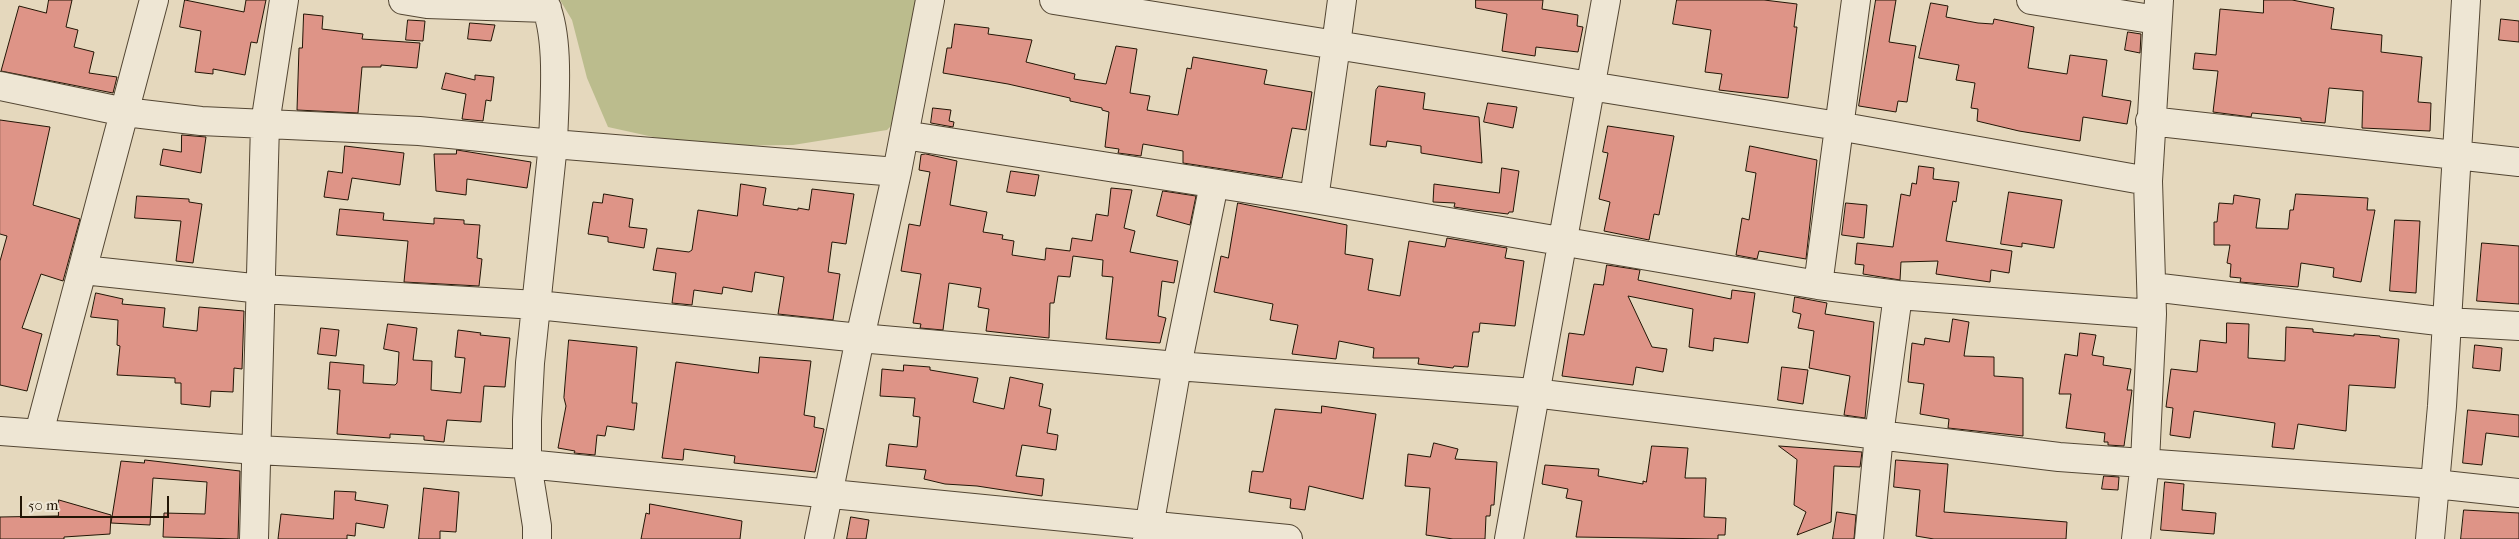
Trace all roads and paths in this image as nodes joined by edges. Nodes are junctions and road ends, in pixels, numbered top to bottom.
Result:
1 (154, 0) edge
2 (284, 0) edge
3 (402, 0) edge
4 (930, 0) edge
5 (1054, 0) edge
6 (1342, 0) edge
7 (1606, 0) edge
8 (1856, 0) edge
9 (2032, 0) edge
10 (2466, 0) edge
11 (545, 4) edge
12 (2158, 10) edge
13 (1336, 45) junction
14 (0, 86) edge
15 (1592, 87) junction
16 (125, 112) junction
17 (2150, 122) junction
18 (266, 124) junction
19 (1838, 126) junction
20 (904, 135) junction
21 (553, 144) junction
22 (2456, 156) junction
23 (2519, 162) edge
24 (897, 172) junction
25 (2148, 181) junction
26 (1214, 184) junction
27 (1314, 199) junction
28 (1564, 242) junction
29 (83, 270) junction
30 (1818, 285) junction
31 (2152, 287) junction
32 (262, 289) junction
33 (1898, 295) junction
34 (537, 305) junction
35 (2152, 314) junction
36 (2447, 322) junction
37 (2519, 326) edge
38 (860, 338) junction
39 (1177, 366) junction
40 (1534, 393) junction
41 (0, 431) edge
42 (39, 433) junction
43 (1879, 435) junction
44 (258, 450) junction
45 (2145, 462) junction
46 (526, 464) junction
47 (2435, 484) junction
48 (828, 492) junction
49 (2519, 493) edge
50 (1148, 532) edge
51 (254, 539) edge
52 (537, 539) edge
53 (819, 539) edge
54 (1288, 539) edge
55 (1509, 539) edge
56 (1869, 539) edge
57 (2136, 539) edge
58 (2430, 539) edge

1 - 16 street
2 - 18 street
3 - 11 street
4 - 20 street
5 - 13 street
6 - 13 street
7 - 15 street
8 - 19 street
9 - 12 street
10 - 22 street
11 - 21 street
12 - 17 street
13 - 15 street
13 - 27 street
14 - 16 street
15 - 19 street
15 - 28 street
16 - 18 street
16 - 29 street
17 - 22 street
17 - 25 street
18 - 21 street
18 - 32 street
19 - 25 street
19 - 30 street
20 - 24 street
20 - 26 street
21 - 24 street
21 - 34 street
22 - 23 street
22 - 36 street
24 - 38 street
25 - 31 street
26 - 27 street
26 - 39 street
27 - 28 street
28 - 30 street
28 - 40 street
29 - 32 street
29 - 42 street
30 - 33 street
31 - 35 street
31 - 36 street
32 - 34 street
32 - 44 street
33 - 35 street
33 - 43 street
34 - 38 street
34 - 46 street
35 - 45 street
36 - 37 street
36 - 47 street
38 - 39 street
38 - 48 street
39 - 40 street
39 - 50 street
40 - 43 street
40 - 55 street
41 - 42 street
42 - 44 street
43 - 45 street
43 - 56 street
44 - 46 street
44 - 51 street
45 - 47 street
45 - 57 street
46 - 48 street
46 - 52 street
47 - 49 street
47 - 58 street
48 - 50 street
48 - 53 street
50 - 54 street

